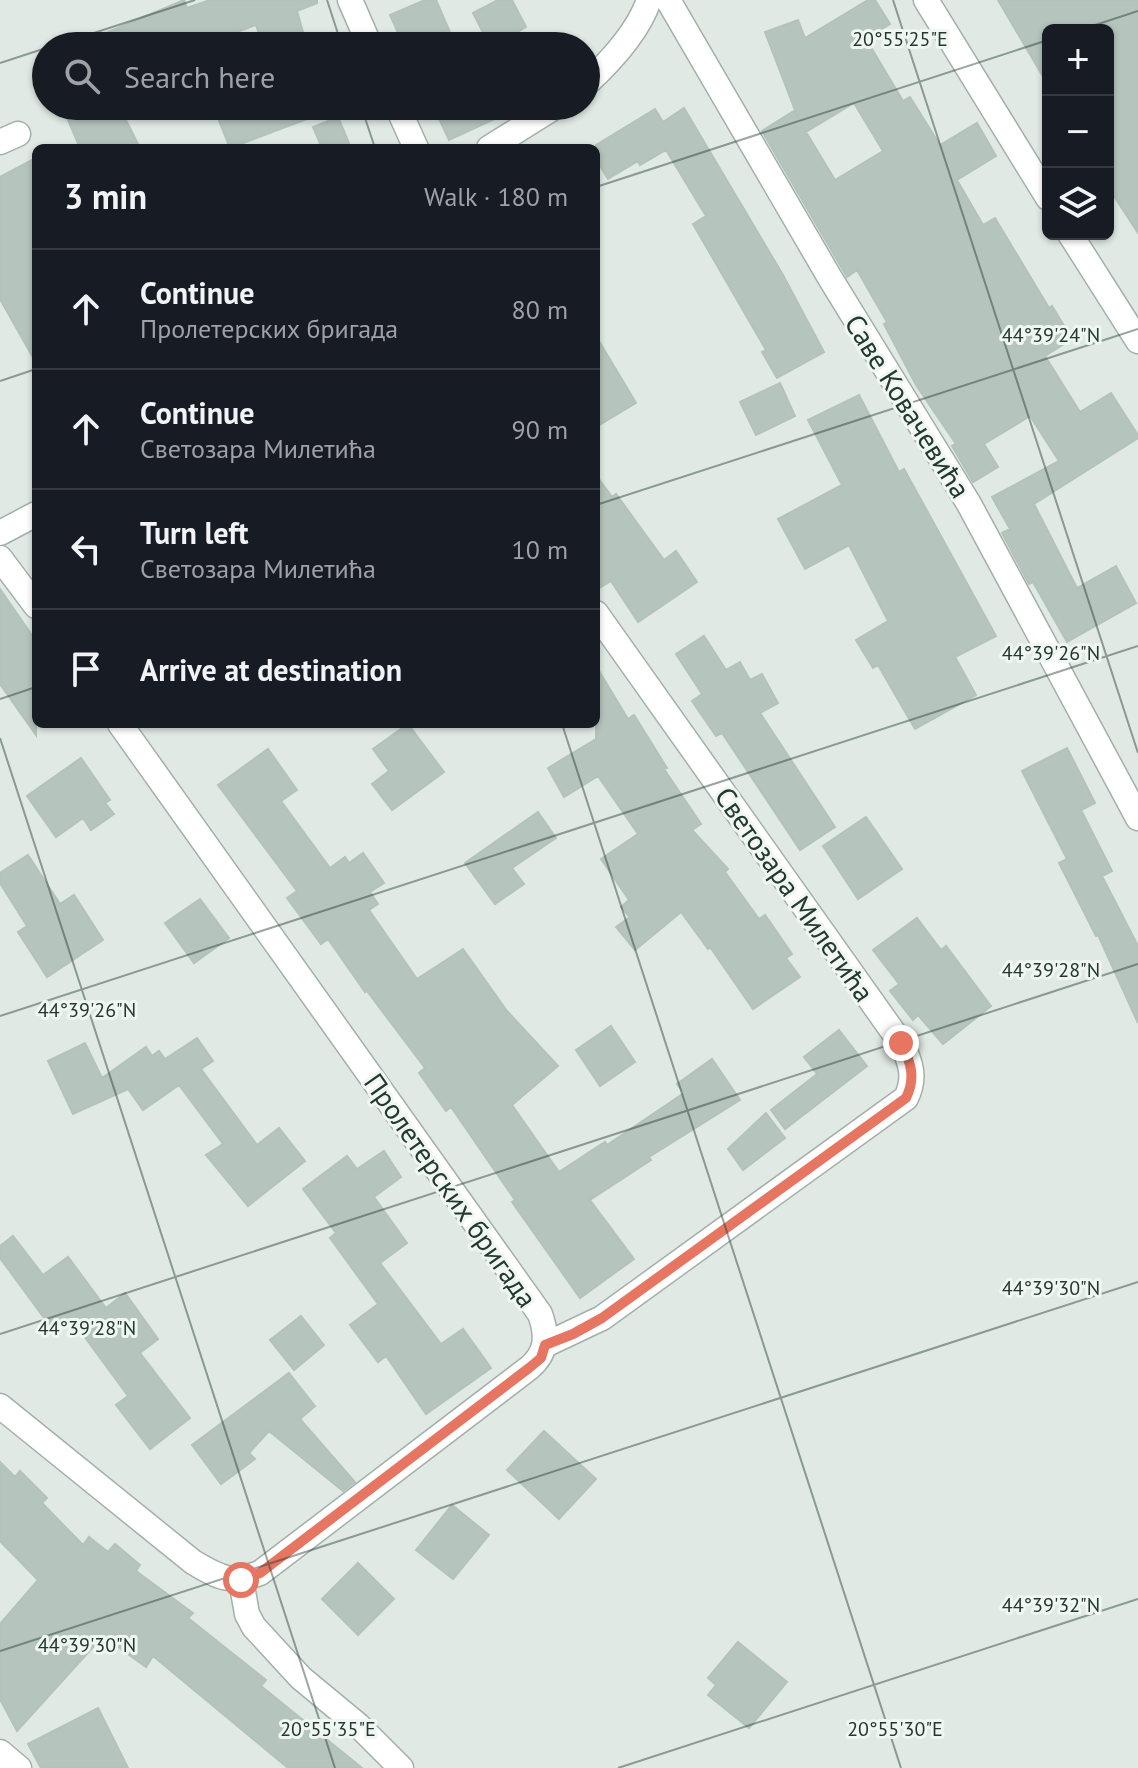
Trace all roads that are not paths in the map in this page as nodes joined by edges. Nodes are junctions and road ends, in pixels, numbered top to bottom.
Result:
1 (350, 0) edge
2 (649, 0) edge
3 (668, 0) edge
4 (926, 0) edge
5 (364, 32) edge
6 (600, 71) edge
7 (403, 120) edge
8 (534, 120) edge
9 (414, 144) edge
10 (495, 144) edge
11 (1042, 188) edge
12 (1074, 240) edge
13 (1138, 341) edge
14 (32, 516) edge
15 (0, 533) edge
16 (0, 558) edge
17 (32, 601) edge
18 (600, 619) edge
19 (123, 728) edge
20 (1138, 818) edge
21 (545, 1345) junction
22 (0, 1406) edge
23 (241, 1580) junction
24 (0, 1752) edge
25 (19, 1768) edge
26 (401, 1768) edge

1 - 5 street
2 - 6 street
3 - 20 street, Саве Ковачевића
4 - 11 street
7 - 9 street
8 - 10 street
12 - 13 street
14 - 15 street
16 - 17 street
18 - 21 street, Светозара Милетића
19 - 21 street, Пролетерских бригада
21 - 23 street, Пролетерских бригада
22 - 23 street
23 - 26 street
24 - 25 street

